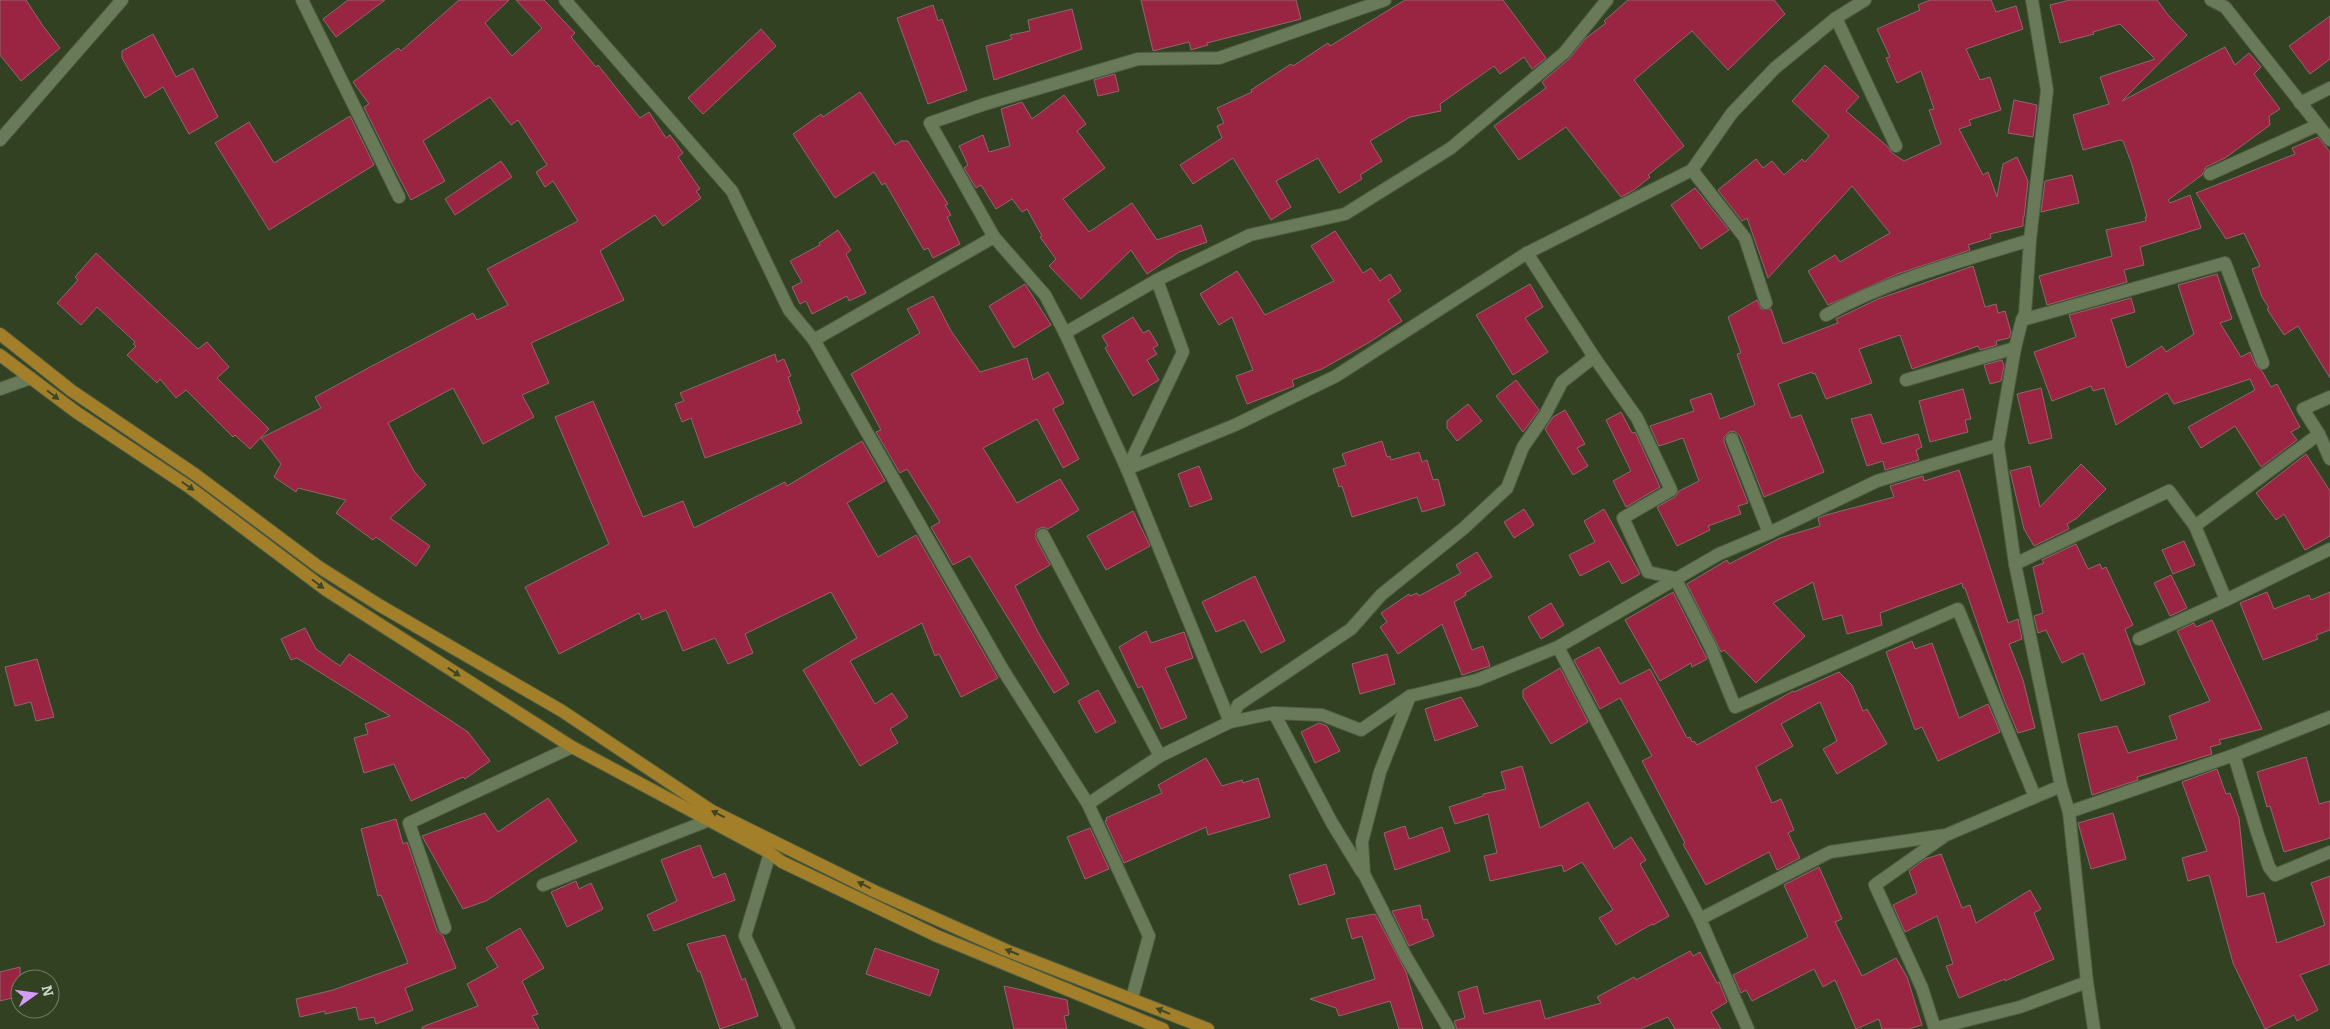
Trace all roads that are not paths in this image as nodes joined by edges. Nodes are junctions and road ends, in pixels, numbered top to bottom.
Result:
1 (122, 0) edge
2 (302, 0) edge
3 (565, 0) edge
4 (1384, 0) edge
5 (1607, 0) edge
6 (1865, 0) edge
7 (2032, 0) edge
8 (2211, 0) edge
9 (1836, 18) junction
10 (2330, 88) edge
11 (2300, 103) junction
12 (2318, 125) junction
13 (0, 140) edge
14 (2330, 140) edge
15 (1896, 146) dead end
16 (1692, 170) junction
17 (2210, 174) dead end
18 (399, 197) dead end
19 (994, 237) junction
20 (2030, 240) junction
21 (1527, 253) junction
22 (1157, 280) junction
23 (1766, 303) dead end
24 (1826, 315) dead end
25 (2022, 320) junction
26 (1065, 333) junction
27 (0, 334) edge
28 (814, 340) junction
29 (2015, 348) junction
30 (0, 356) edge
31 (1594, 357) junction
32 (2263, 363) dead end
33 (31, 378) junction
34 (1906, 380) dead end
35 (0, 389) edge
36 (2330, 397) edge
37 (2319, 434) junction
38 (1732, 439) dead end
39 (1998, 445) junction
40 (2330, 459) edge
41 (1126, 469) junction
42 (2195, 526) junction
43 (1769, 533) junction
44 (1042, 536) dead end
45 (2330, 549) edge
46 (2015, 564) junction
47 (1675, 578) junction
48 (2226, 600) junction
49 (2139, 639) dead end
50 (1558, 647) junction
51 (1410, 696) junction
52 (1274, 713) junction
53 (2330, 717) edge
54 (1230, 722) junction
55 (572, 747) junction
56 (2234, 754) junction
57 (1160, 756) junction
58 (2061, 786) junction
59 (2035, 796) junction
60 (1088, 804) junction
61 (2070, 812) junction
62 (707, 821) junction
63 (1946, 835) junction
64 (2330, 852) edge
65 (770, 853) junction
66 (1364, 874) junction
67 (543, 885) dead end
68 (1700, 919) junction
69 (446, 928) dead end
70 (2087, 982) junction
71 (1132, 998) junction
72 (789, 1029) edge
73 (1162, 1029) edge
74 (1208, 1029) edge
75 (1449, 1029) edge
76 (1748, 1029) edge
77 (1936, 1029) edge
78 (2094, 1029) edge

1 - 13 street
2 - 18 street
3 - 28 street
4 - 19 street
5 - 22 street
6 - 9 street
7 - 20 street
8 - 11 street
9 - 15 street
9 - 16 street
10 - 11 street
11 - 12 street
12 - 14 street
12 - 17 street
16 - 21 street
16 - 23 street
19 - 26 street
19 - 28 street
20 - 24 street
20 - 25 street
21 - 31 street
21 - 41 street
22 - 26 street
22 - 41 street
25 - 29 street
25 - 32 street
26 - 41 street
71 -> 27 main road
28 - 60 street
29 - 34 street
29 - 39 street
30 - 33 main road
31 - 47 street
31 - 54 street
33 - 35 street
33 -> 55 main road
36 - 37 street
37 - 40 street
37 - 42 street
38 - 43 street
39 - 43 street
39 - 46 street
41 - 54 street
42 - 46 street
42 - 48 street
43 - 47 street
44 - 57 street
45 - 48 street
46 - 58 street
47 - 50 street
47 - 59 street
48 - 49 street
50 - 51 street
50 - 68 street
51 - 52 street
51 - 66 street
52 - 54 street
52 - 66 street
53 - 56 street
54 - 57 street
55 - 62 main road
55 - 69 street
56 - 61 street
56 - 64 street
57 - 60 street
58 - 59 street
58 - 61 street
59 - 63 street
60 - 71 street
61 - 70 street
62 - 65 main road
62 - 67 street
63 - 68 street
63 - 77 street
65 - 72 street
65 - 73 main road
66 - 75 street
68 - 76 street
70 - 77 street
70 - 78 street
74 -> 71 main road

